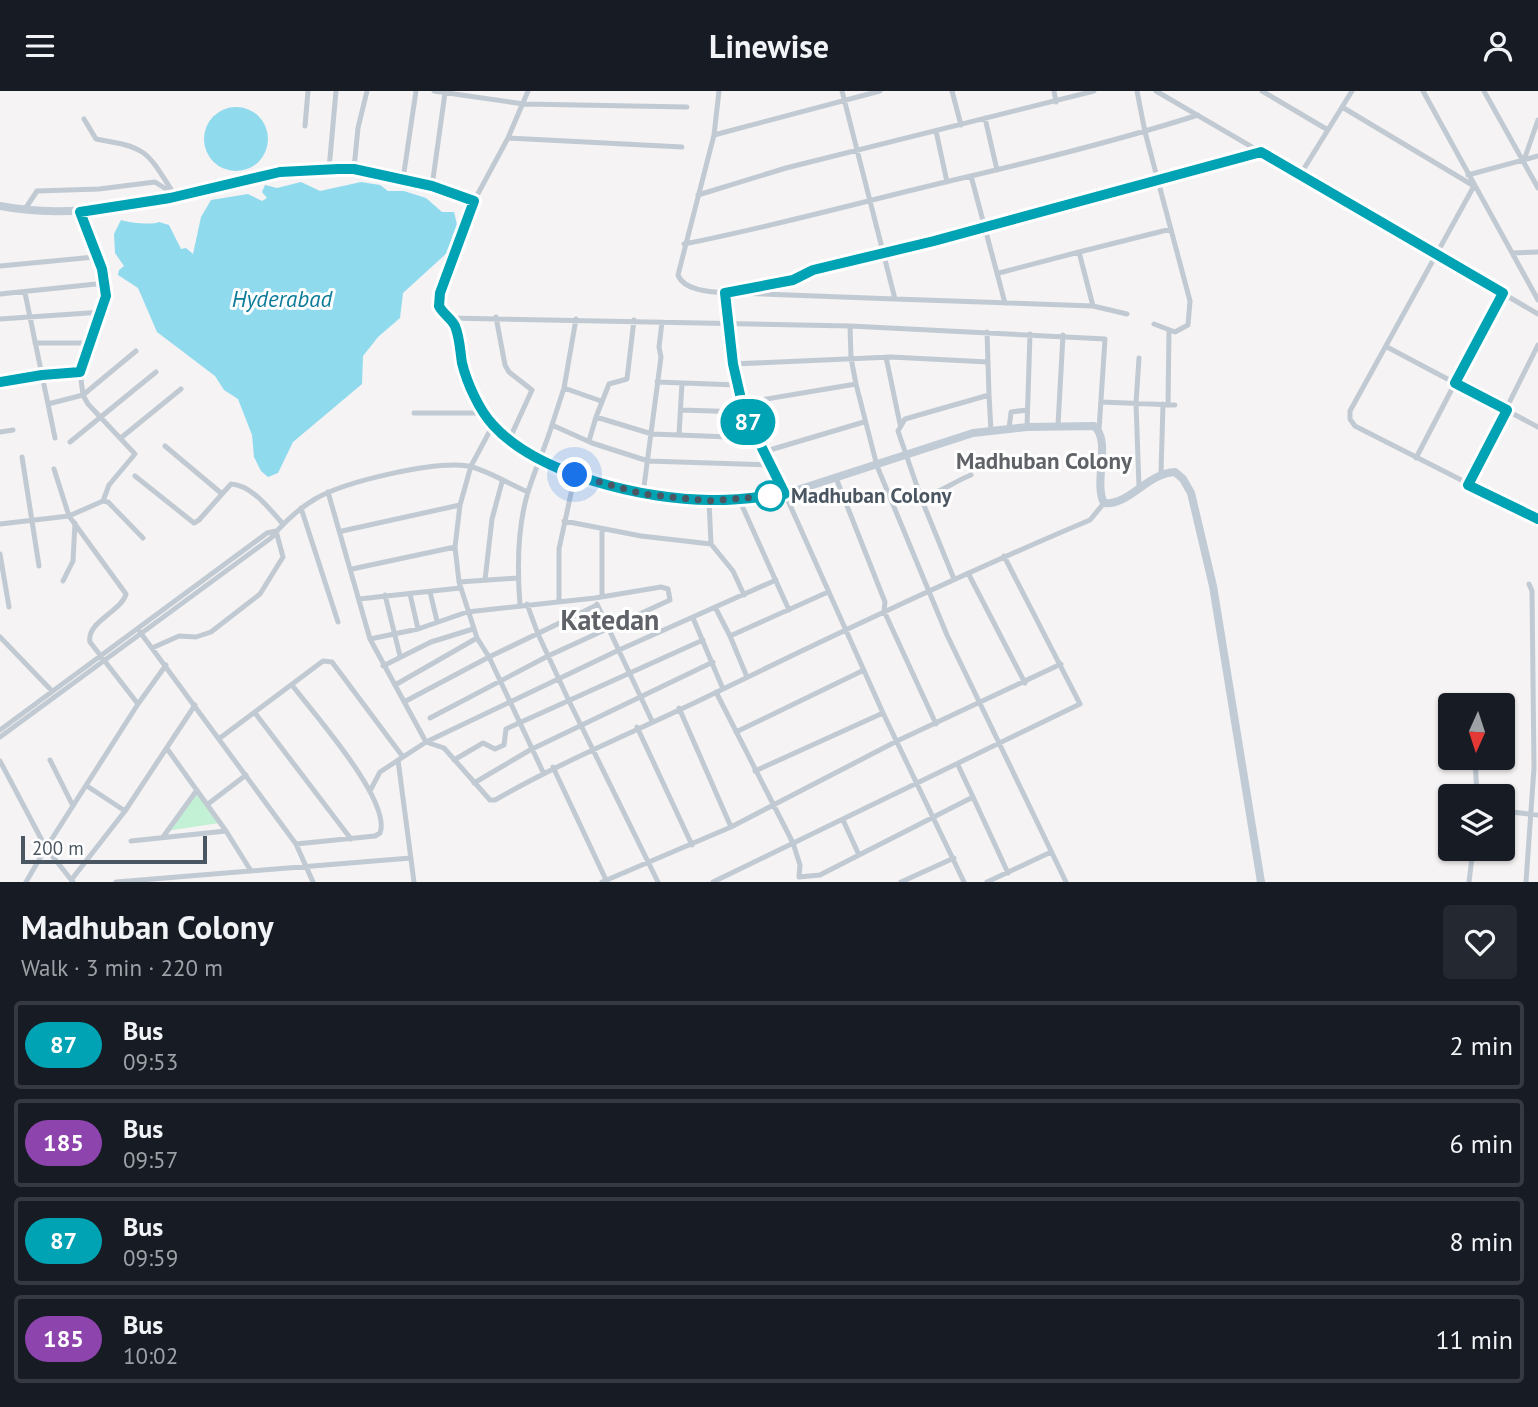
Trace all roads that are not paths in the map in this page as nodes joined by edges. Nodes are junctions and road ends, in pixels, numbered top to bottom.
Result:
1 (308, 91) edge
2 (336, 91) edge
3 (367, 91) edge
4 (416, 91) edge
5 (433, 91) edge
6 (528, 91) edge
7 (719, 91) edge
8 (842, 91) edge
9 (880, 91) edge
10 (952, 91) edge
11 (1054, 91) edge
12 (1094, 91) edge
13 (1137, 91) edge
14 (1156, 91) edge
15 (1262, 91) edge
16 (1352, 91) edge
17 (1423, 91) edge
18 (1484, 91) edge
19 (445, 93) edge
20 (844, 100) junction
21 (1056, 102) junction
22 (524, 104) junction
23 (687, 107) dead end
24 (1342, 107) junction
25 (1198, 115) junction
26 (985, 118) junction
27 (84, 119) dead end
28 (1538, 120) edge
29 (961, 124) junction
30 (304, 126) dead end
31 (1328, 129) junction
32 (936, 131) junction
33 (1145, 132) junction
34 (715, 135) junction
35 (508, 138) junction
36 (682, 147) dead end
37 (856, 151) junction
38 (1261, 152) junction
39 (1538, 156) edge
40 (1524, 160) junction
41 (330, 169) junction
42 (354, 169) junction
43 (997, 170) junction
44 (1300, 175) junction
45 (1468, 175) junction
46 (971, 176) junction
47 (403, 179) junction
48 (1158, 181) junction
49 (947, 182) junction
50 (1474, 185) junction
51 (432, 186) junction
52 (1538, 188) edge
53 (698, 195) junction
54 (176, 196) junction
55 (474, 201) junction
56 (868, 202) junction
57 (0, 206) edge
58 (25, 209) junction
59 (80, 212) junction
60 (986, 227) junction
61 (1171, 229) junction
62 (684, 244) junction
63 (1079, 252) junction
64 (1538, 252) edge
65 (1435, 253) junction
66 (1512, 253) junction
67 (881, 255) junction
68 (96, 257) junction
69 (0, 266) edge
70 (999, 273) junction
71 (106, 283) junction
72 (25, 293) junction
73 (725, 293) junction
74 (1503, 293) junction
75 (0, 294) edge
76 (895, 299) junction
77 (1538, 300) edge
78 (1005, 303) junction
79 (1093, 306) junction
80 (103, 312) junction
81 (1127, 314) dead end
82 (1538, 314) edge
83 (30, 317) junction
84 (449, 317) junction
85 (496, 317) junction
86 (0, 319) edge
87 (576, 319) junction
88 (634, 320) junction
89 (662, 322) junction
90 (728, 324) junction
91 (1154, 324) dead end
92 (850, 326) junction
93 (987, 331) junction
94 (1169, 331) junction
95 (1030, 334) junction
96 (1063, 335) junction
97 (35, 344) junction
98 (91, 344) junction
99 (1538, 345) edge
100 (1387, 347) junction
101 (136, 351) dead end
102 (886, 357) junction
103 (851, 358) junction
104 (1139, 358) dead end
105 (988, 362) junction
106 (733, 364) junction
107 (80, 372) junction
108 (156, 372) dead end
109 (42, 375) junction
110 (0, 382) edge
111 (657, 382) junction
112 (682, 383) junction
113 (1455, 383) junction
114 (856, 384) junction
115 (737, 385) junction
116 (564, 388) junction
117 (181, 389) dead end
118 (83, 395) junction
119 (989, 395) junction
120 (601, 401) junction
121 (1101, 402) junction
122 (741, 403) junction
123 (1136, 403) junction
124 (48, 404) junction
125 (1165, 405) junction
126 (1175, 405) dead end
127 (681, 410) junction
128 (1027, 410) junction
129 (1507, 410) junction
130 (744, 412) junction
131 (414, 413) dead end
132 (485, 413) junction
133 (100, 417) junction
134 (596, 417) junction
135 (864, 422) junction
136 (900, 424) junction
137 (493, 425) junction
138 (552, 425) junction
139 (1059, 425) junction
140 (1027, 427) junction
141 (1538, 427) edge
142 (1009, 429) junction
143 (13, 430) dead end
144 (1099, 430) junction
145 (991, 431) junction
146 (0, 432) edge
147 (652, 434) junction
148 (680, 435) junction
149 (122, 437) junction
150 (55, 438) dead end
151 (510, 438) junction
152 (756, 438) junction
153 (589, 441) junction
154 (70, 442) dead end
155 (165, 446) dead end
156 (763, 452) junction
157 (907, 456) junction
158 (22, 457) dead end
159 (1416, 458) junction
160 (541, 459) junction
161 (648, 461) junction
162 (770, 465) junction
163 (471, 466) junction
164 (877, 466) junction
165 (54, 468) dead end
166 (1161, 473) junction
167 (575, 475) junction
168 (971, 475) dead end
169 (135, 476) dead end
170 (836, 478) junction
171 (502, 482) junction
172 (1468, 485) junction
173 (1139, 487) junction
174 (328, 492) junction
175 (528, 492) junction
176 (221, 493) junction
177 (643, 494) junction
178 (785, 494) junction
179 (921, 498) junction
180 (739, 499) junction
181 (103, 501) junction
182 (709, 501) junction
183 (1104, 503) junction
184 (460, 505) junction
185 (301, 508) junction
186 (69, 516) junction
187 (1538, 519) edge
188 (32, 520) junction
189 (564, 521) junction
190 (75, 523) junction
191 (282, 523) junction
192 (0, 524) edge
193 (602, 530) junction
194 (276, 531) junction
195 (342, 531) junction
196 (143, 538) dead end
197 (711, 544) junction
198 (455, 547) junction
199 (0, 554) edge
200 (1004, 556) junction
201 (39, 566) dead end
202 (352, 569) junction
203 (968, 573) junction
204 (518, 578) junction
205 (954, 579) junction
206 (485, 580) junction
207 (776, 580) junction
208 (63, 581) dead end
209 (1530, 584) dead end
210 (459, 585) junction
211 (927, 590) junction
212 (828, 591) junction
213 (430, 592) junction
214 (410, 594) junction
215 (744, 594) junction
216 (385, 595) junction
217 (602, 596) junction
218 (359, 599) junction
219 (559, 601) junction
220 (596, 601) junction
221 (527, 604) junction
222 (520, 605) junction
223 (9, 607) dead end
224 (715, 607) junction
225 (789, 610) junction
226 (884, 611) junction
227 (467, 612) junction
228 (693, 618) junction
229 (437, 621) junction
230 (338, 622) dead end
231 (608, 628) junction
232 (418, 629) junction
233 (473, 629) junction
234 (845, 629) junction
235 (139, 631) junction
236 (395, 634) junction
237 (537, 634) junction
238 (730, 636) junction
239 (0, 637) edge
240 (477, 638) junction
241 (370, 639) junction
242 (703, 640) junction
243 (152, 648) junction
244 (619, 650) junction
245 (400, 656) junction
246 (548, 656) junction
247 (489, 657) junction
248 (102, 658) junction
249 (713, 662) junction
250 (1061, 664) junction
251 (166, 665) junction
252 (383, 666) junction
253 (864, 670) junction
254 (629, 674) junction
255 (747, 677) junction
256 (559, 679) junction
257 (1536, 679) edge
258 (500, 682) junction
259 (1025, 683) junction
260 (292, 685) junction
261 (395, 685) junction
262 (723, 689) junction
263 (52, 691) junction
264 (716, 692) junction
265 (640, 697) junction
266 (569, 701) junction
267 (404, 702) junction
268 (508, 703) junction
269 (980, 703) junction
270 (138, 704) junction
271 (195, 705) junction
272 (679, 708) junction
273 (255, 713) junction
274 (883, 713) junction
275 (430, 717) dead end
276 (652, 721) junction
277 (518, 724) junction
278 (936, 724) junction
279 (580, 726) junction
280 (637, 727) junction
281 (0, 730) edge
282 (736, 732) junction
283 (0, 737) edge
284 (220, 738) junction
285 (897, 741) junction
286 (999, 742) junction
287 (426, 743) junction
288 (592, 748) junction
289 (168, 750) junction
290 (530, 750) junction
291 (400, 758) junction
292 (50, 760) dead end
293 (454, 760) junction
294 (0, 761) edge
295 (958, 765) junction
296 (553, 767) junction
297 (755, 771) junction
298 (542, 772) junction
299 (246, 775) junction
300 (474, 783) junction
301 (919, 783) junction
302 (87, 786) junction
303 (371, 789) junction
304 (197, 790) junction
305 (972, 797) junction
306 (208, 804) junction
307 (73, 806) junction
308 (772, 806) junction
309 (125, 811) junction
310 (1515, 812) edge
311 (1535, 815) edge
312 (935, 817) junction
313 (843, 820) junction
314 (731, 827) junction
315 (226, 831) junction
316 (163, 837) junction
317 (351, 839) junction
318 (131, 841) dead end
319 (793, 843) junction
320 (296, 845) junction
321 (692, 845) junction
322 (46, 849) junction
323 (1051, 852) junction
324 (859, 855) junction
325 (411, 858) junction
326 (954, 858) junction
327 (1472, 861) edge
328 (648, 863) junction
329 (309, 868) junction
330 (251, 871) junction
331 (1008, 873) junction
332 (799, 879) edge
333 (917, 879) edge
334 (72, 881) edge
335 (605, 881) edge
336 (26, 882) edge
337 (116, 882) edge
338 (313, 882) edge
339 (414, 882) edge
340 (657, 882) edge
341 (713, 882) edge
342 (901, 882) edge
343 (964, 882) edge
344 (987, 882) edge
345 (1066, 882) edge
346 (1261, 882) edge
347 (1469, 882) edge
348 (1526, 882) edge

1 - 30 street
2 - 41 street
3 - 42 street
4 - 47 street
5 - 19 street
6 - 22 street
7 - 34 street
8 - 20 street
9 - 20 street
10 - 29 street
11 - 21 street
12 - 21 street
13 - 33 street
14 - 25 street
15 - 31 street
16 - 24 street
17 - 45 street
18 - 40 street
19 - 22 street
19 - 51 street
20 - 34 street
20 - 37 street
21 - 26 street
22 - 23 street
22 - 35 street
24 - 31 street
24 - 50 street
25 - 33 street
25 - 38 street
26 - 29 street
26 - 43 street
27 - 54 street
28 - 40 street
29 - 32 street
31 - 44 street
32 - 37 street
32 - 49 street
33 - 43 street
33 - 48 street
34 - 53 street
35 - 36 street
35 - 55 street
37 - 53 street
37 - 56 street
38 - 44 street
38 - 48 street
39 - 40 street
40 - 45 street
40 - 52 street
41 - 42 street
41 - 54 street
42 - 47 street
43 - 46 street
44 - 65 street
45 - 50 street
46 - 49 street
46 - 60 street
47 - 51 street
48 - 60 street
48 - 61 street
49 - 56 street
50 - 65 street
50 - 66 street
51 - 55 street
53 - 62 street
54 - 58 street
54 - 59 street
55 - 84 street
56 - 62 street
56 - 67 street
57 - 58 street
58 - 59 street
59 - 68 street
60 - 67 street
60 - 70 street
61 - 63 street
61 - 94 street
62 - 73 street
63 - 70 street
63 - 79 street
64 - 66 street
65 - 74 street
65 - 100 street
66 - 77 street
67 - 73 street
67 - 76 street
68 - 69 street
68 - 71 street
70 - 78 street
71 - 72 street
71 - 80 street
72 - 75 street
72 - 83 street
73 - 76 street
73 - 90 street
74 - 82 street
74 - 113 street
76 - 78 street
78 - 79 street
79 - 81 street
80 - 83 street
80 - 98 street
83 - 86 street
83 - 97 street
84 - 85 street
84 - 132 street
85 - 87 street
85 - 151 street
87 - 88 street
87 - 116 street
88 - 89 street
88 - 120 street
89 - 90 street
89 - 111 street
90 - 92 street
90 - 106 street
91 - 94 street
92 - 93 street
92 - 103 street
93 - 95 street
93 - 105 street
94 - 125 street
95 - 96 street
95 - 128 street
96 - 121 street
96 - 139 street
97 - 98 street
97 - 109 street
98 - 107 street
99 - 129 street
100 - 113 street
100 - 159 street
101 - 118 street
102 - 103 street
102 - 105 street
102 - 136 street
103 - 106 street
103 - 114 street
104 - 123 street
105 - 119 street
106 - 115 street
107 - 109 street
107 - 118 street
108 - 133 street
109 - 110 street
109 - 124 street
111 - 112 street
111 - 147 street
112 - 115 street
112 - 127 street
113 - 129 street
113 - 159 street
114 - 122 street
114 - 135 street
115 - 122 street
116 - 120 street
116 - 138 street
117 - 149 street
118 - 124 street
118 - 133 street
119 - 136 street
119 - 145 street
120 - 134 street
121 - 123 street
121 - 144 street
122 - 130 street
123 - 125 street
123 - 173 street
124 - 150 street
125 - 126 street
125 - 166 street
127 - 130 street
127 - 148 street
128 - 140 street
128 - 142 street
129 - 141 street
129 - 172 street
130 - 152 street
131 - 132 street
132 - 137 street
133 - 149 street
133 - 154 street
134 - 147 street
134 - 153 street
135 - 156 street
135 - 164 street
136 - 157 street
137 - 151 street
137 - 163 street
138 - 153 street
138 - 160 street
139 - 140 street
139 - 144 street
140 - 142 street
142 - 145 street
143 - 146 street
144 - 183 street
145 - 157 street
147 - 148 street
147 - 161 street
148 - 152 street
149 - 181 street
151 - 160 street
152 - 156 street
153 - 161 street
155 - 176 street
156 - 162 street
157 - 164 street
157 - 179 street
158 - 188 street
159 - 172 street
160 - 167 street
160 - 175 street
161 - 162 street
161 - 177 street
162 - 178 street
163 - 171 street
163 - 174 street
163 - 184 street
164 - 170 street
164 - 211 street
165 - 186 street
166 - 173 street
166 - 346 street
167 - 177 street
167 - 189 street
168 - 179 street
169 - 176 street
170 - 178 street
170 - 226 street
171 - 175 street
171 - 206 street
172 - 187 street
173 - 183 street
174 - 185 street
174 - 195 street
175 - 204 street
176 - 191 street
177 - 182 street
178 - 180 street
178 - 212 street
179 - 205 street
180 - 182 street
180 - 207 street
181 - 186 street
181 - 196 street
182 - 197 street
183 - 200 street
184 - 195 street
184 - 198 street
185 - 191 street
185 - 230 street
186 - 188 street
186 - 190 street
188 - 192 street
188 - 201 street
189 - 193 street
189 - 219 street
190 - 208 street
190 - 248 street
191 - 194 street
193 - 197 street
193 - 217 street
194 - 235 street
194 - 243 street
195 - 202 street
197 - 215 street
198 - 202 street
198 - 210 street
199 - 223 street
200 - 203 street
200 - 250 street
202 - 218 street
203 - 205 street
203 - 259 street
204 - 206 street
204 - 222 street
205 - 211 street
206 - 210 street
207 - 215 street
207 - 225 street
209 - 257 street
210 - 213 street
210 - 227 street
211 - 226 street
211 - 269 street
212 - 225 street
212 - 234 street
213 - 214 street
213 - 229 street
214 - 216 street
214 - 232 street
215 - 224 street
216 - 218 street
216 - 236 street
217 - 220 street
217 - 231 street
218 - 241 street
219 - 220 street
219 - 221 street
220 - 231 street
220 - 237 street
221 - 222 street
221 - 237 street
222 - 227 street
224 - 228 street
224 - 238 street
225 - 238 street
226 - 234 street
226 - 278 street
227 - 229 street
227 - 233 street
228 - 242 street
228 - 244 street
229 - 232 street
231 - 244 street
231 - 246 street
232 - 236 street
233 - 240 street
233 - 245 street
234 - 253 street
234 - 255 street
235 - 243 street
235 - 248 street
236 - 241 street
236 - 245 street
237 - 246 street
237 - 247 street
238 - 255 street
239 - 263 street
240 - 247 street
240 - 261 street
241 - 252 street
242 - 249 street
242 - 254 street
243 - 251 street
244 - 254 street
244 - 256 street
245 - 252 street
246 - 256 street
246 - 258 street
247 - 258 street
247 - 267 street
248 - 263 street
248 - 270 street
248 - 283 street
249 - 262 street
249 - 265 street
250 - 259 street
250 - 286 street
251 - 270 street
251 - 271 street
252 - 261 street
253 - 274 street
253 - 282 street
254 - 265 street
254 - 266 street
255 - 262 street
256 - 266 street
256 - 268 street
257 - 311 street
258 - 268 street
258 - 275 street
259 - 269 street
260 - 273 street
260 - 291 street
260 - 303 street
261 - 267 street
262 - 264 street
263 - 281 street
264 - 272 street
264 - 282 street
265 - 276 street
265 - 279 street
266 - 277 street
266 - 279 street
267 - 287 street
268 - 277 street
268 - 287 street
269 - 278 street
269 - 286 street
270 - 302 street
271 - 284 street
271 - 289 street
272 - 276 street
272 - 314 street
273 - 284 street
273 - 317 street
274 - 285 street
274 - 297 street
276 - 280 street
277 - 290 street
277 - 293 street
278 - 285 street
279 - 288 street
279 - 290 street
280 - 288 street
280 - 321 street
282 - 297 street
284 - 299 street
285 - 301 street
285 - 308 street
286 - 295 street
286 - 323 street
287 - 291 street
287 - 293 street
288 - 296 street
288 - 328 street
289 - 304 street
289 - 309 street
290 - 298 street
290 - 300 street
291 - 303 street
291 - 325 street
292 - 307 street
293 - 300 street
294 - 322 street
295 - 301 street
295 - 305 street
296 - 298 street
296 - 335 street
297 - 308 street
298 - 300 street
299 - 306 street
299 - 320 street
301 - 312 street
301 - 313 street
302 - 307 street
302 - 309 street
303 - 317 street
304 - 306 street
304 - 316 street
305 - 312 street
305 - 331 street
306 - 315 street
307 - 322 street
308 - 314 street
308 - 319 street
309 - 334 street
310 - 311 street
311 - 348 street
312 - 324 street
312 - 326 street
313 - 319 street
313 - 324 street
314 - 321 street
315 - 316 street
315 - 330 street
316 - 318 street
317 - 320 street
319 - 332 street
319 - 341 street
320 - 329 street
321 - 328 street
322 - 334 street
322 - 336 street
323 - 331 street
323 - 345 street
324 - 332 street
325 - 329 street
325 - 339 street
326 - 333 street
326 - 343 street
327 - 347 street
328 - 335 street
328 - 340 street
329 - 330 street
329 - 338 street
330 - 337 street
331 - 344 street
333 - 342 street

